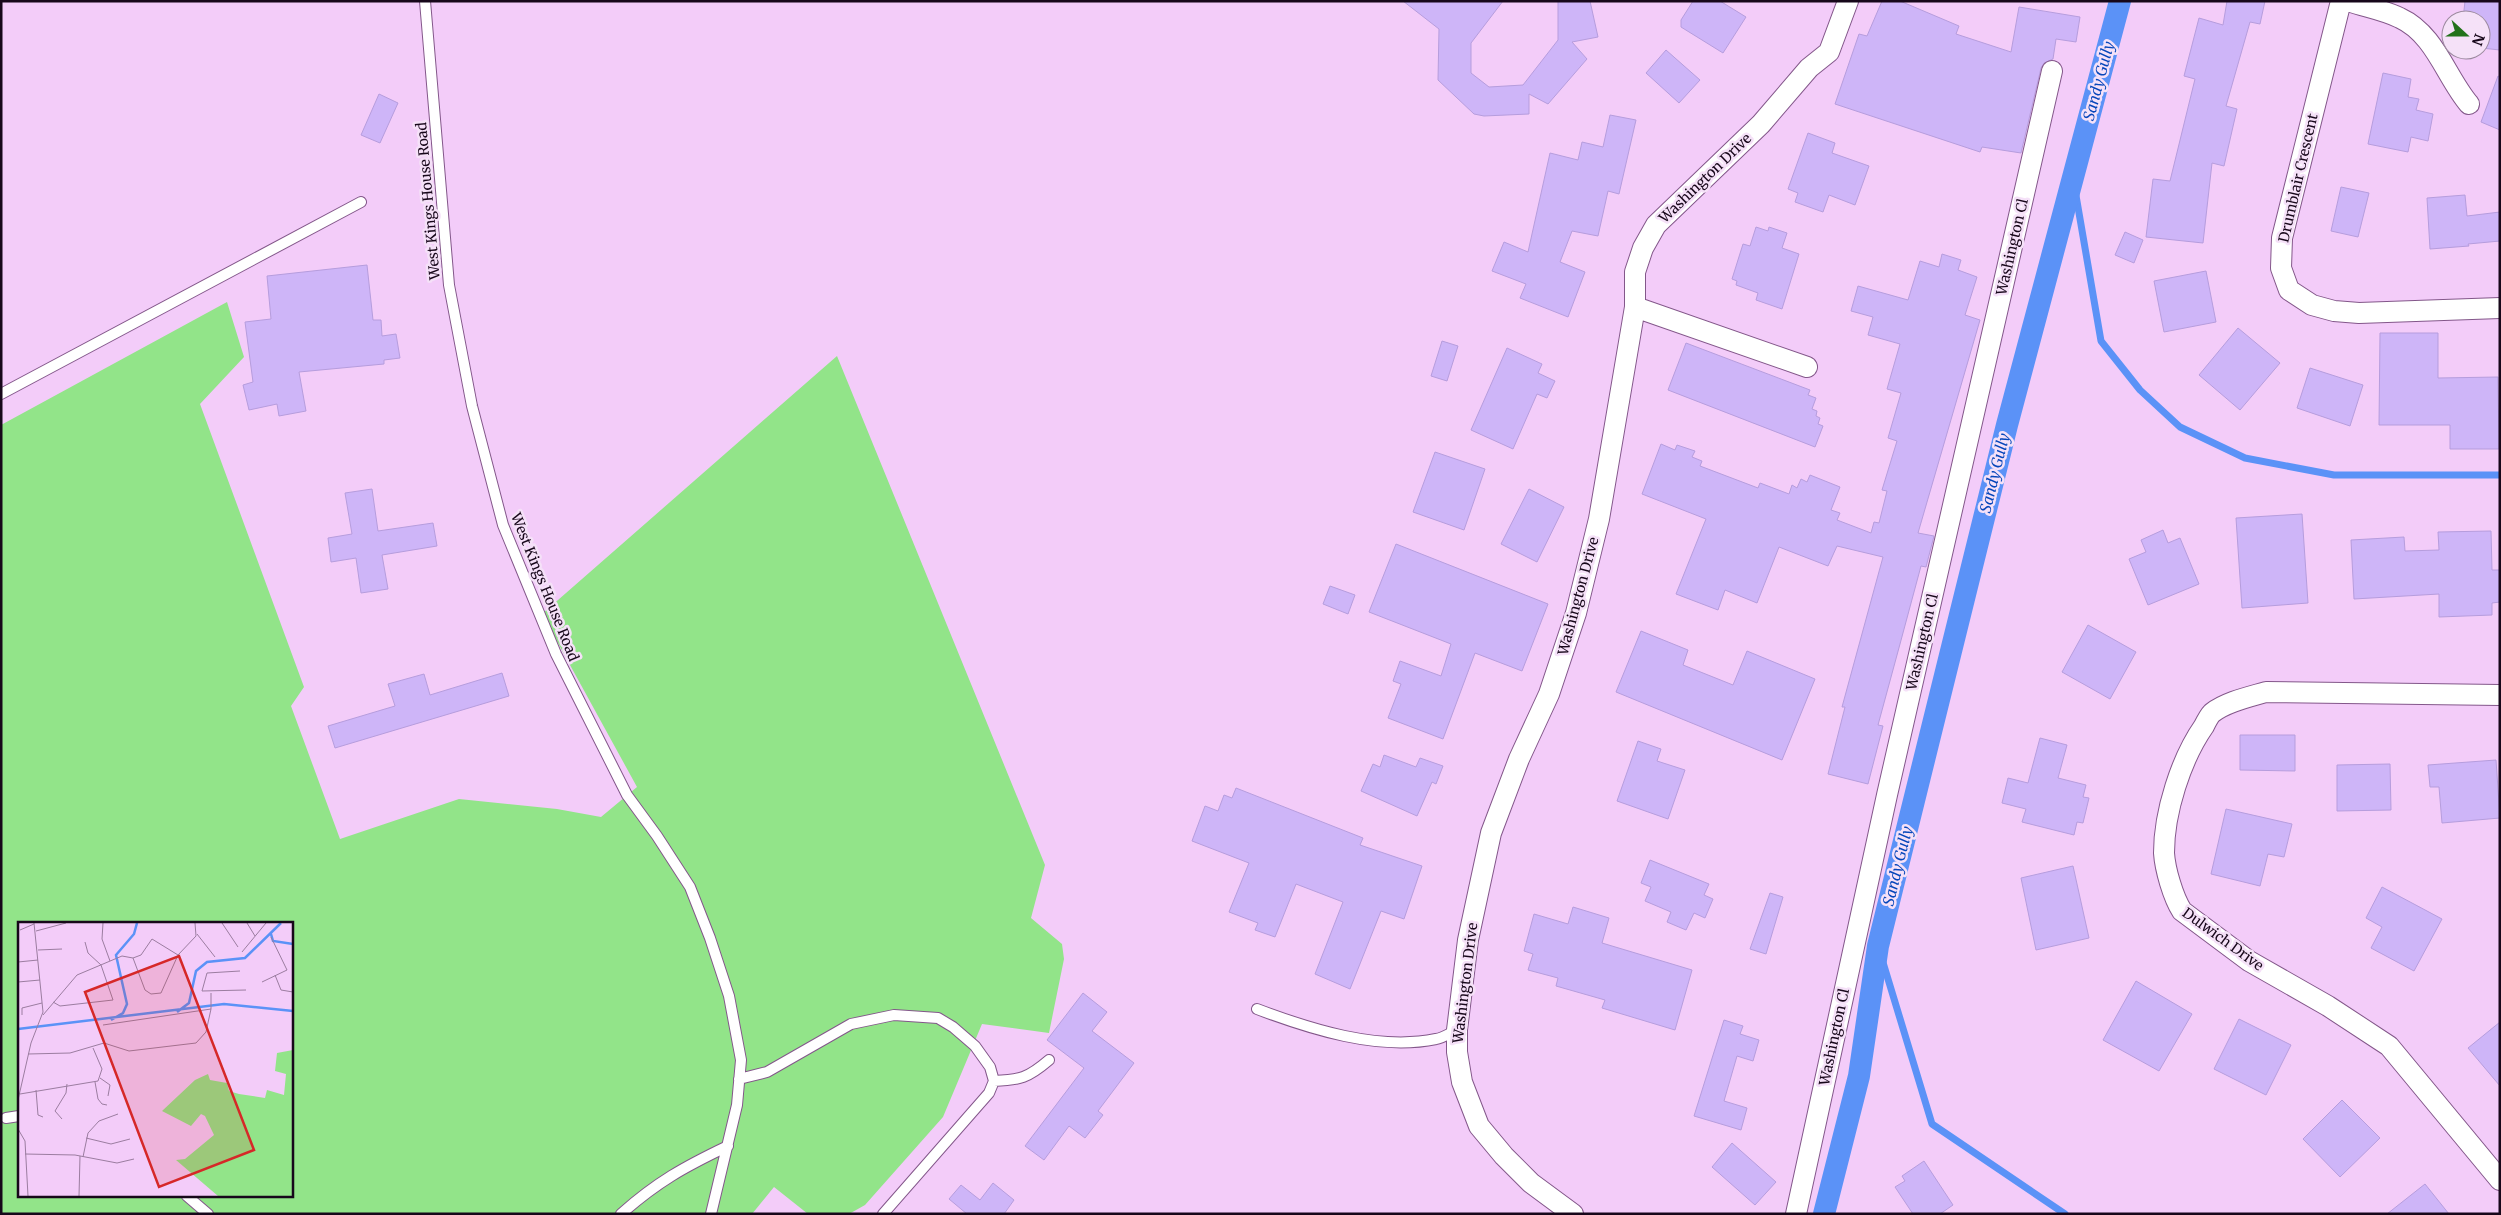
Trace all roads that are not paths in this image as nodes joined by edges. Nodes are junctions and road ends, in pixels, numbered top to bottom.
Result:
1 (425, 1) edge
2 (1848, 1) edge
3 (2341, 1) edge
4 (2348, 1) edge
5 (2052, 71) dead end
6 (2469, 104) dead end
7 (361, 202) dead end
8 (1635, 307) junction
9 (2500, 308) edge
10 (1807, 368) dead end
11 (1, 394) edge
12 (2500, 695) edge
13 (1257, 1009) dead end
14 (1456, 1030) junction
15 (1049, 1060) dead end
16 (739, 1079) junction
17 (994, 1080) junction
18 (18, 1116) edge
19 (6, 1118) dead end
20 (728, 1146) junction
21 (2500, 1180) edge
22 (189, 1198) edge
23 (208, 1214) edge
24 (621, 1214) edge
25 (712, 1214) edge
26 (883, 1214) edge
27 (1573, 1214) edge
28 (1796, 1214) edge

1 - 16 lane, West Kings House Road
2 - 8 street, Washington Drive
3 - 9 street, Drumblair Crescent
4 - 6 street
5 - 28 street, Washington Cl
7 - 11 lane
8 - 10 street
8 - 14 street, Washington Drive
12 - 21 street, Dulwich Drive
13 - 14 lane
14 - 27 street, Washington Drive
15 - 17 lane
16 - 17 lane
16 - 20 lane, West Kings House Road
17 - 26 lane
18 - 19 lane
20 - 24 lane
20 - 25 lane, West Kings House Road
22 - 23 lane

